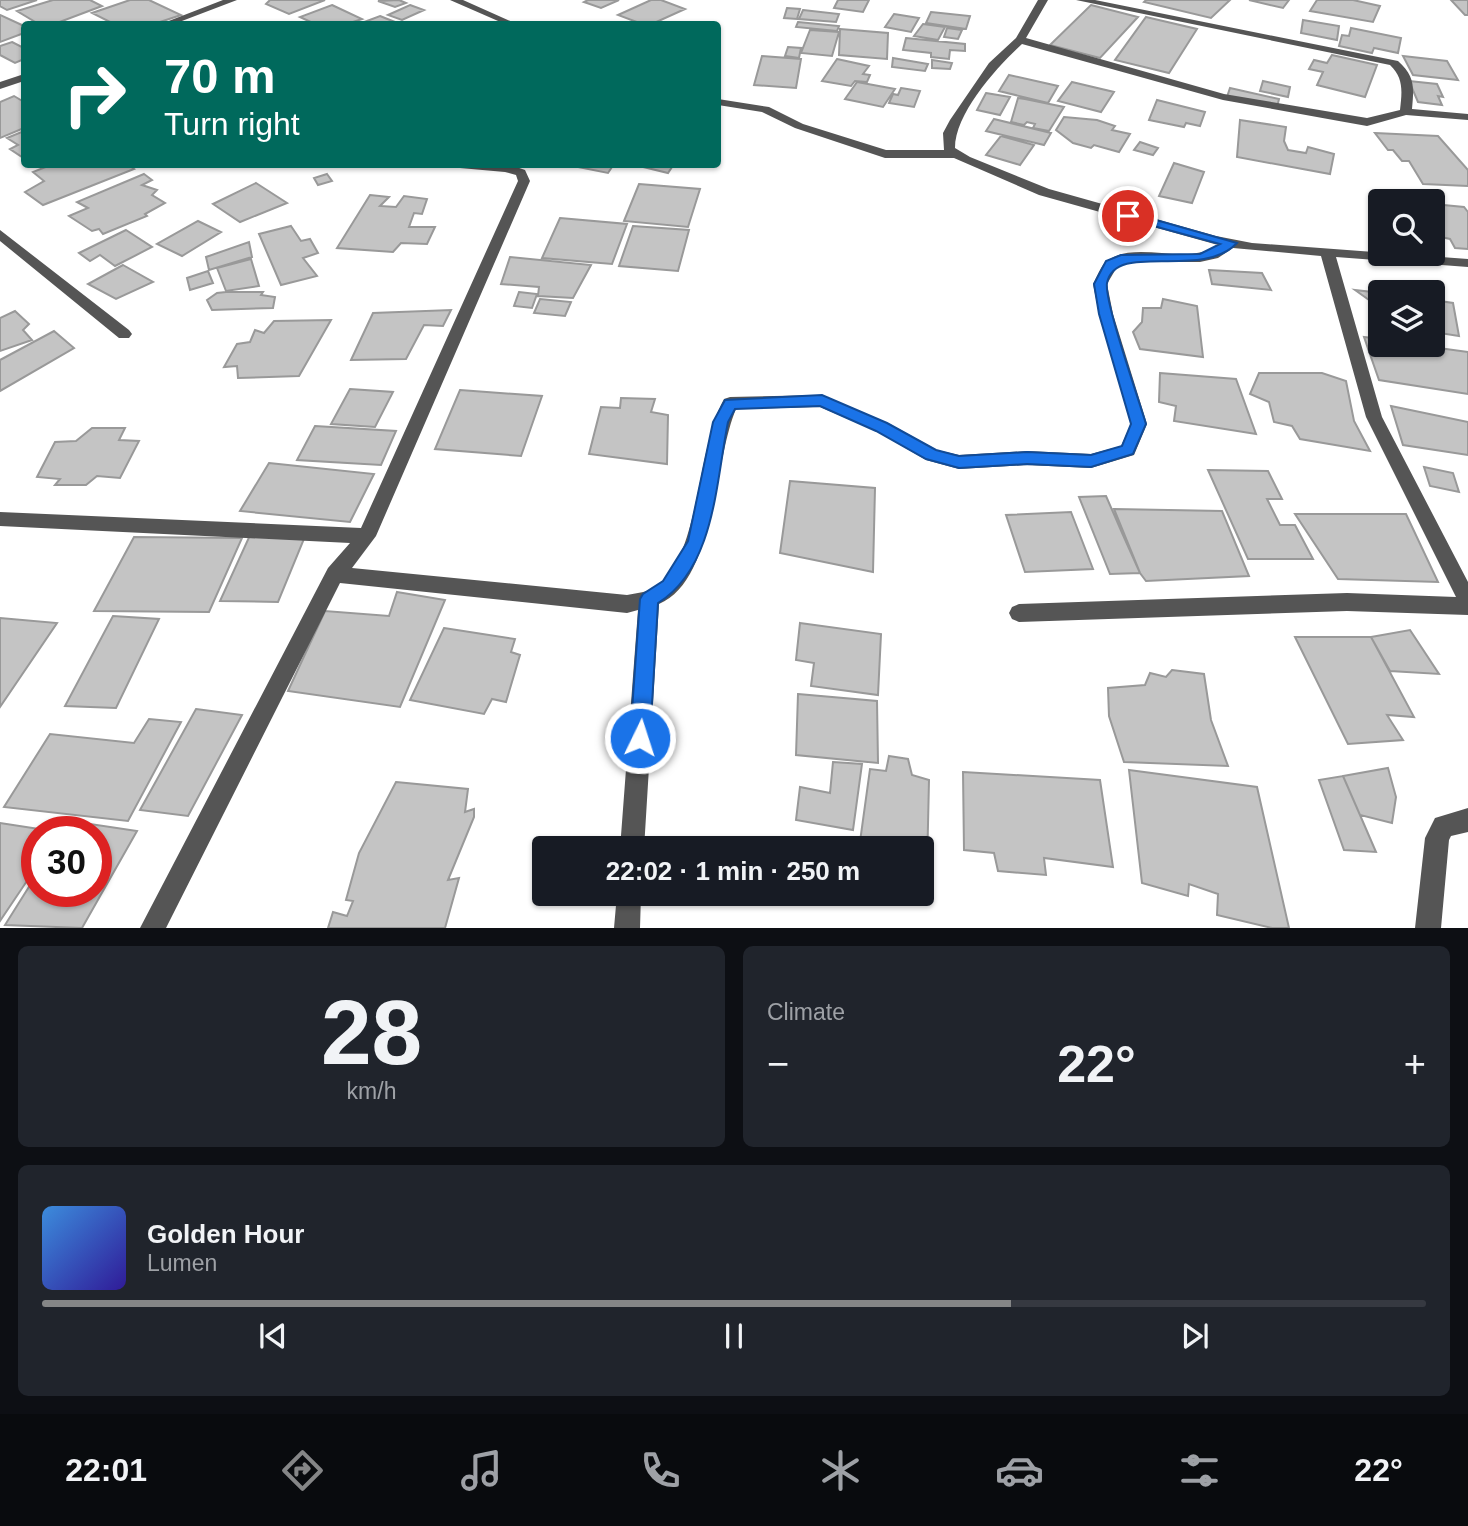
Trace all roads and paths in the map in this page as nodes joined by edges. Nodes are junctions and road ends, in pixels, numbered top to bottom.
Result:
1 (198, 0) edge
2 (232, 0) edge
3 (455, 0) edge
4 (1042, 0) edge
5 (1081, 0) edge
6 (213, 7) junction
7 (174, 21) edge
8 (505, 21) edge
9 (1020, 40) junction
10 (21, 78) edge
11 (0, 86) edge
12 (721, 102) edge
13 (1406, 112) junction
14 (1468, 117) edge
15 (957, 154) junction
16 (507, 168) edge
17 (0, 234) edge
18 (1230, 243) junction
19 (1327, 252) junction
20 (1468, 262) edge
21 (124, 334) dead end
22 (0, 519) edge
23 (367, 537) junction
24 (335, 574) junction
25 (649, 599) junction
26 (1468, 604) edge
27 (1019, 612) dead end
28 (1468, 820) edge
29 (633, 836) edge
30 (628, 906) edge
31 (152, 928) edge
32 (627, 928) edge
33 (1428, 928) edge

1 - 6 street
2 - 6 street
3 - 8 street
4 - 9 street
5 - 13 street
6 - 7 street
9 - 13 street
9 - 15 street
10 - 11 street
12 - 15 street
13 - 14 street
15 - 18 street
16 - 23 street
17 - 21 street
18 - 19 street
18 - 25 street
19 - 20 street
19 - 26 street
22 - 23 street
23 - 24 street
24 - 25 street
24 - 31 street
25 - 29 street
26 - 27 street
28 - 33 street
30 - 32 street

